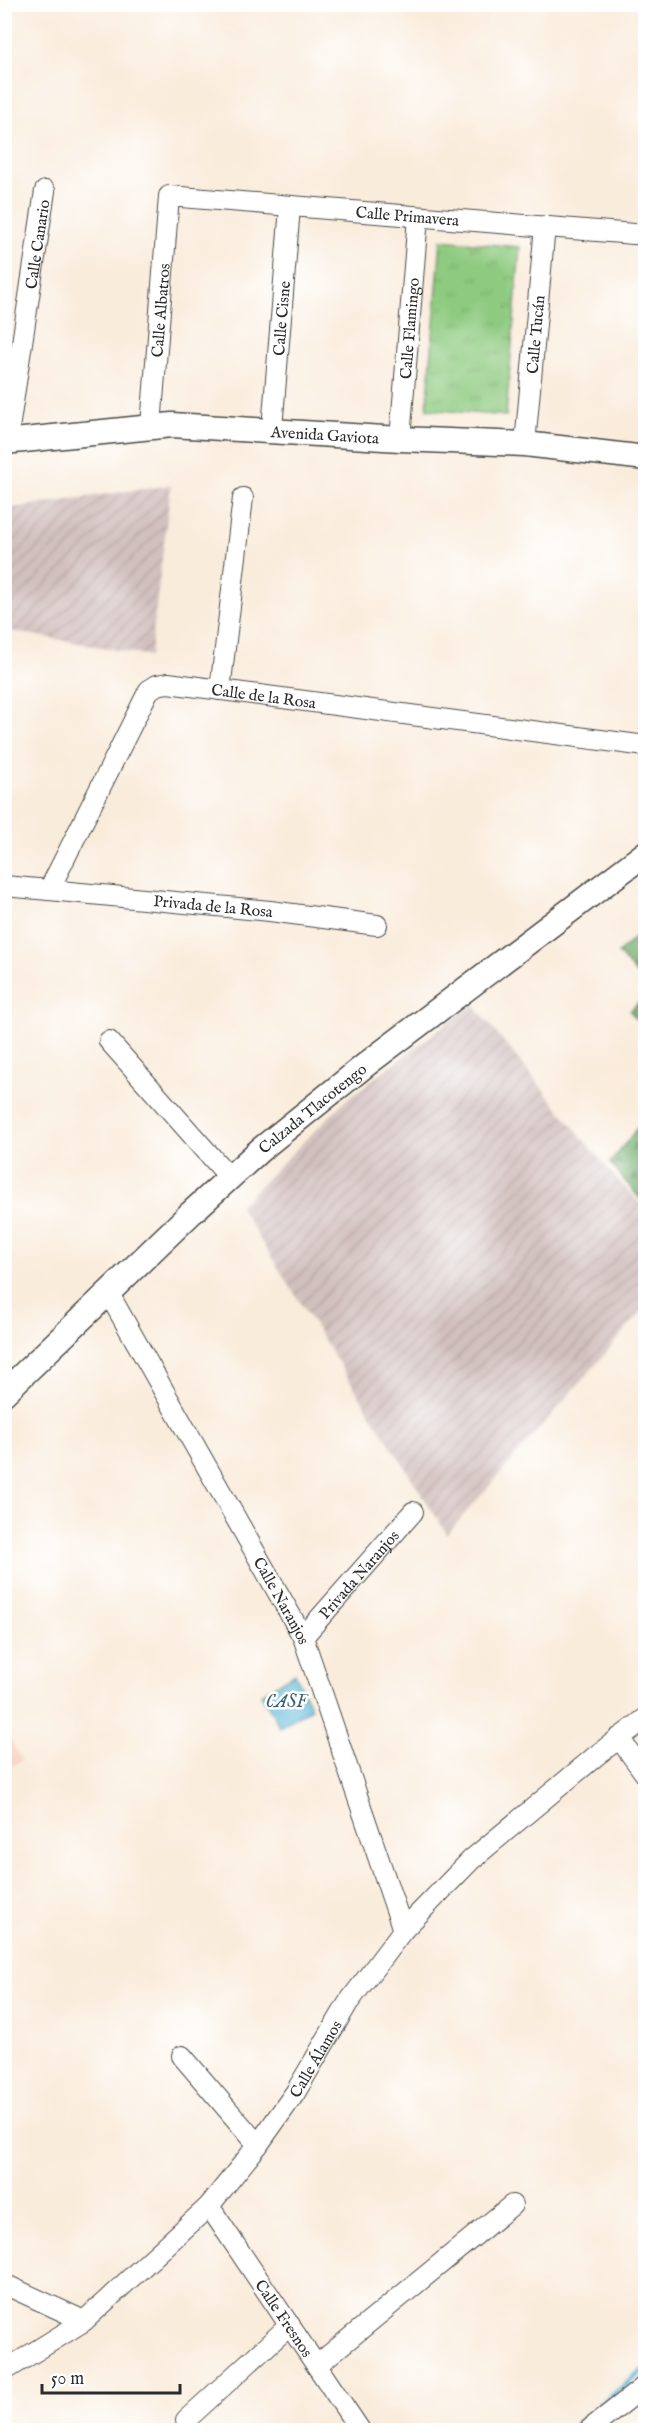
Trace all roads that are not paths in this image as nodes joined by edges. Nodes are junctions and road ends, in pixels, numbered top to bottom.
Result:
1 (45, 191) dead end
2 (169, 196) joint
3 (290, 207) junction
4 (418, 217) junction
5 (545, 226) junction
6 (645, 235) edge
7 (151, 426) junction
8 (272, 429) junction
9 (6, 431) edge
10 (400, 439) junction
11 (525, 444) junction
12 (645, 458) edge
13 (243, 498) dead end
14 (220, 690) junction
15 (645, 746) edge
16 (645, 853) edge
17 (4, 886) edge
18 (49, 890) junction
19 (377, 925) dead end
20 (109, 1041) dead end
21 (230, 1178) junction
22 (109, 1294) junction
23 (4, 1393) edge
24 (413, 1512) dead end
25 (303, 1637) junction
26 (645, 1718) edge
27 (619, 1738) junction
28 (645, 1775) edge
29 (403, 1930) junction
30 (182, 2056) dead end
31 (258, 2145) junction
32 (512, 2205) dead end
33 (209, 2206) junction
34 (4, 2284) edge
35 (84, 2321) junction
36 (290, 2325) junction
37 (317, 2365) junction
38 (4, 2372) edge
39 (645, 2385) edge
40 (186, 2420) dead end
41 (360, 2430) edge
42 (589, 2430) edge

1 - 9 street, Calle Canario
2 - 3 street, Calle Primavera
2 - 7 street, Calle Albatros
3 - 4 street, Calle Primavera
3 - 8 street, Calle Cisne
4 - 5 street, Calle Primavera
4 - 10 street, Calle Flamingo
5 - 6 street, Calle Primavera
5 - 11 street, Calle Tucán
7 - 8 street, Avenida Gaviota
7 - 9 street, Avenida Gaviota
8 - 10 street, Avenida Gaviota
10 - 11 street, Avenida Gaviota
11 - 12 street, Avenida Gaviota
13 - 14 street
14 - 15 street, Calle de la Rosa
14 - 18 street, Calle de la Rosa
16 - 21 street, Calzada Tlacotengo
17 - 18 street
18 - 19 street, Privada de la Rosa
20 - 21 street
21 - 22 street, Calzada Tlacotengo
22 - 23 street, Calzada Tlacotengo
22 - 25 street, Calle Naranjos
24 - 25 street, Privada Naranjos
25 - 29 street, Calle Naranjos
26 - 27 street, Calle Álamos
27 - 28 street
27 - 29 street, Calle Álamos
29 - 31 street, Calle Álamos
30 - 31 street
31 - 33 street, Calle Álamos
32 - 37 street
33 - 35 street, Calle Álamos
33 - 36 street, Calle Fresnos
34 - 35 street
35 - 38 street, Calle Álamos
36 - 37 street, Calle Fresnos
36 - 40 street
37 - 41 street, Calle Fresnos
39 - 42 street

